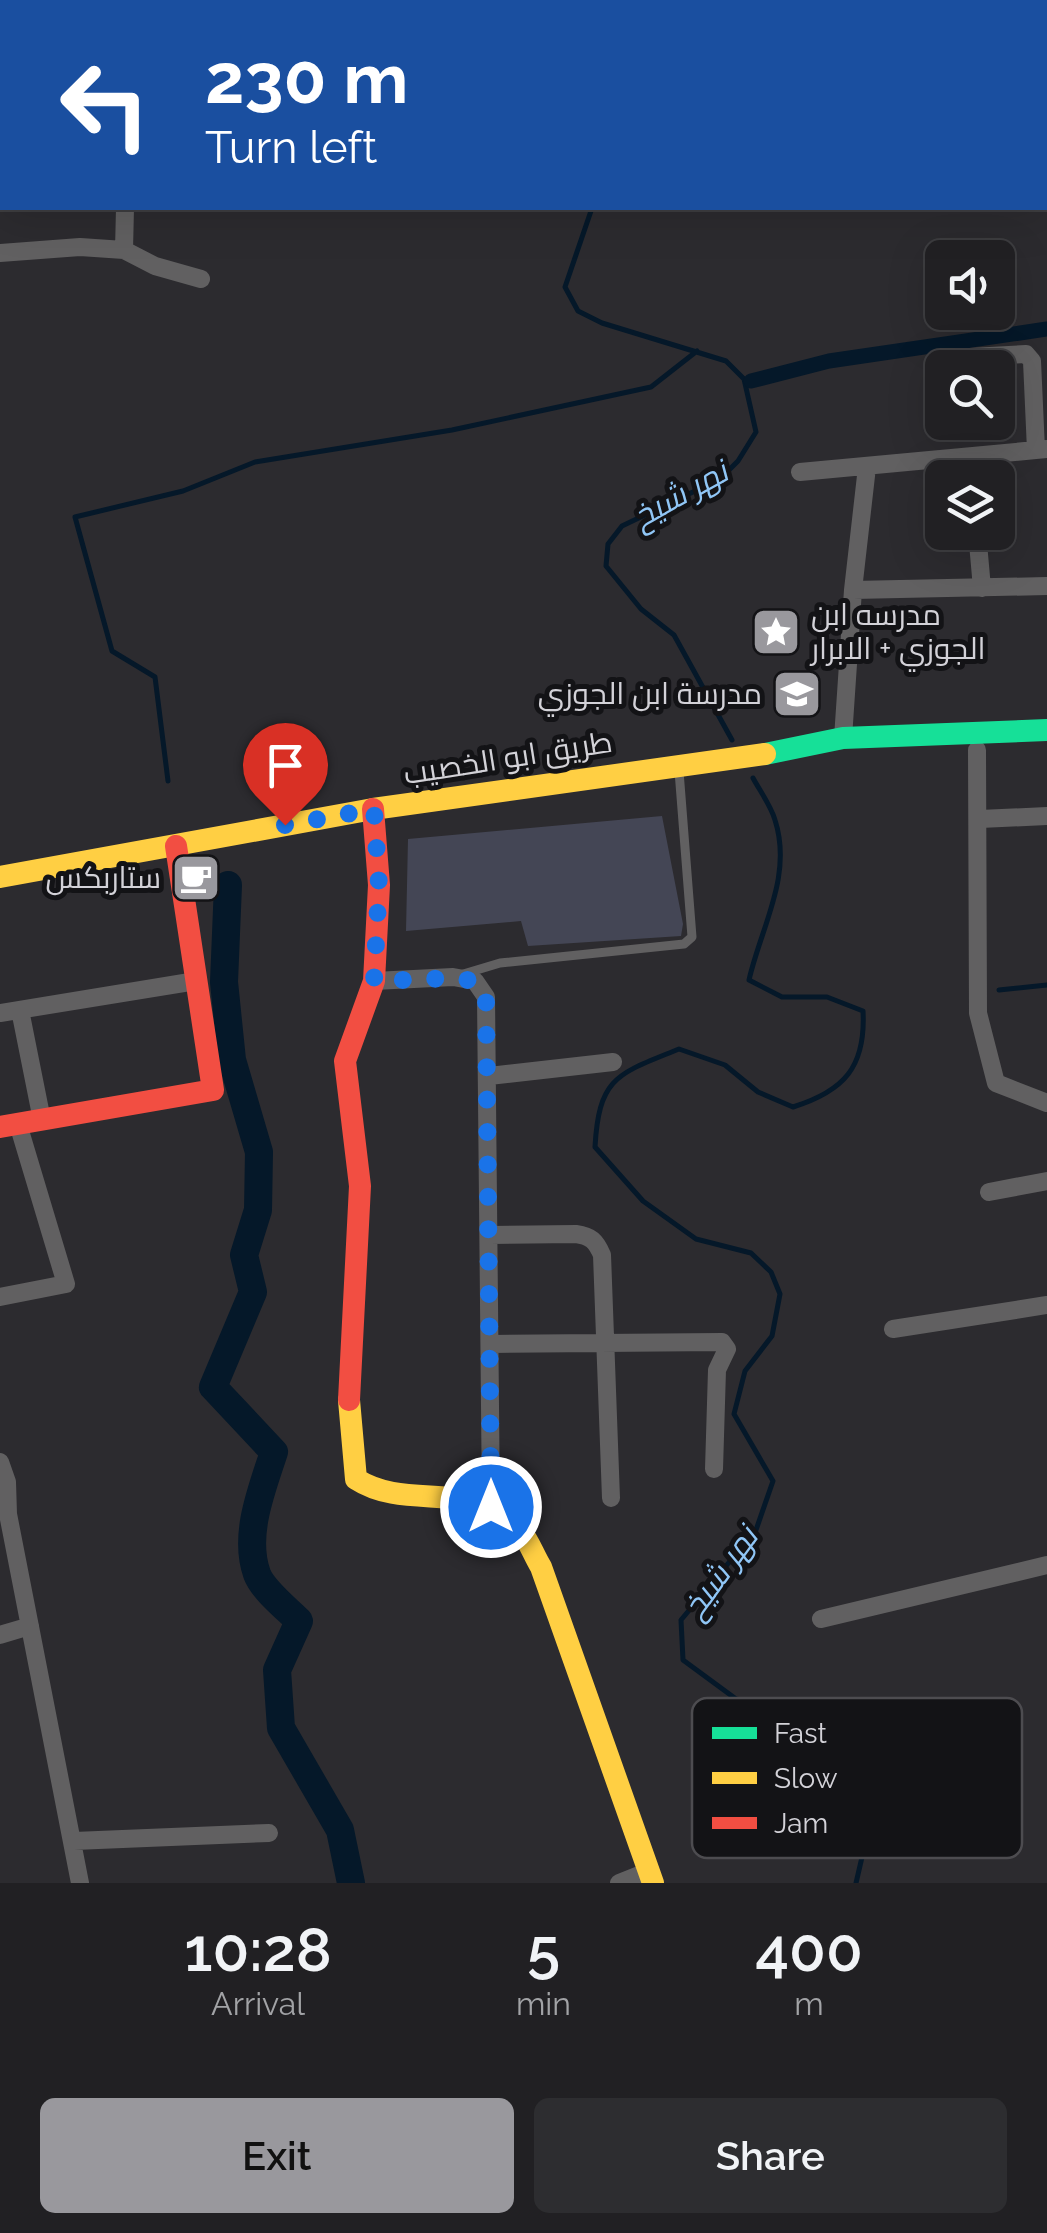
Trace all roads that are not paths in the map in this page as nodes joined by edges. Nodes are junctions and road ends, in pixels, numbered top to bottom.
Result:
1 (125, 210) edge
2 (124, 250) junction
3 (0, 253) edge
4 (201, 279) dead end
5 (1015, 355) edge
6 (1042, 450) edge
7 (971, 457) junction
8 (971, 460) edge
9 (867, 467) junction
10 (800, 472) dead end
11 (979, 550) edge
12 (1047, 586) edge
13 (982, 588) junction
14 (853, 590) junction
15 (1047, 730) edge
16 (843, 738) junction
17 (1047, 748) edge
18 (791, 750) junction
19 (978, 750) junction
20 (678, 764) junction
21 (374, 809) junction
22 (1047, 816) edge
23 (980, 820) junction
24 (176, 846) junction
25 (0, 877) edge
26 (453, 978) junction
27 (374, 981) junction
28 (196, 982) junction
29 (20, 1010) junction
30 (0, 1013) edge
31 (613, 1062) dead end
32 (489, 1076) junction
33 (1047, 1103) edge
34 (42, 1120) junction
35 (9, 1126) edge
36 (1047, 1181) edge
37 (990, 1192) dead end
38 (490, 1235) junction
39 (0, 1297) edge
40 (1047, 1305) edge
41 (892, 1328) dead end
42 (604, 1343) junction
43 (491, 1344) junction
44 (0, 1462) edge
45 (714, 1469) dead end
46 (611, 1498) dead end
47 (491, 1507) junction
48 (1047, 1566) edge
49 (821, 1619) dead end
50 (30, 1626) junction
51 (0, 1635) edge
52 (269, 1833) dead end
53 (74, 1841) junction
54 (651, 1877) edge
55 (80, 1883) edge
56 (619, 1883) edge

1 - 2 street
2 - 3 street
2 - 4 street
5 - 6 street
6 - 7 street
7 - 8 street
7 - 9 street
9 - 10 street
9 - 14 street
11 - 13 street
12 - 13 street
13 - 14 street
14 - 16 street
15 - 16 street, طريق ابو الخصيب
16 - 18 street, طريق ابو الخصيب
17 - 19 street, طريق ابو الخصيب
18 - 19 street, طريق ابو الخصيب
18 - 20 street, طريق ابو الخصيب
19 - 23 street
20 - 21 street, طريق ابو الخصيب
20 - 26 lane
21 - 24 street, طريق ابو الخصيب
21 - 27 street
22 - 23 street
23 - 33 street
24 - 25 street, طريق ابو الخصيب
24 - 28 street
26 - 27 street
26 - 32 street
27 - 47 street
28 - 29 street
28 - 34 street
29 - 30 street
29 - 34 street
31 - 32 street
32 - 38 street
34 - 35 street
35 - 39 street
36 - 37 street
38 - 42 street
38 - 43 street
40 - 41 street
42 - 43 street
42 - 45 street
42 - 46 street
43 - 47 street
44 - 50 street
47 - 54 street
48 - 49 street
50 - 51 street
50 - 53 street
52 - 53 street
53 - 55 street
54 - 56 street

